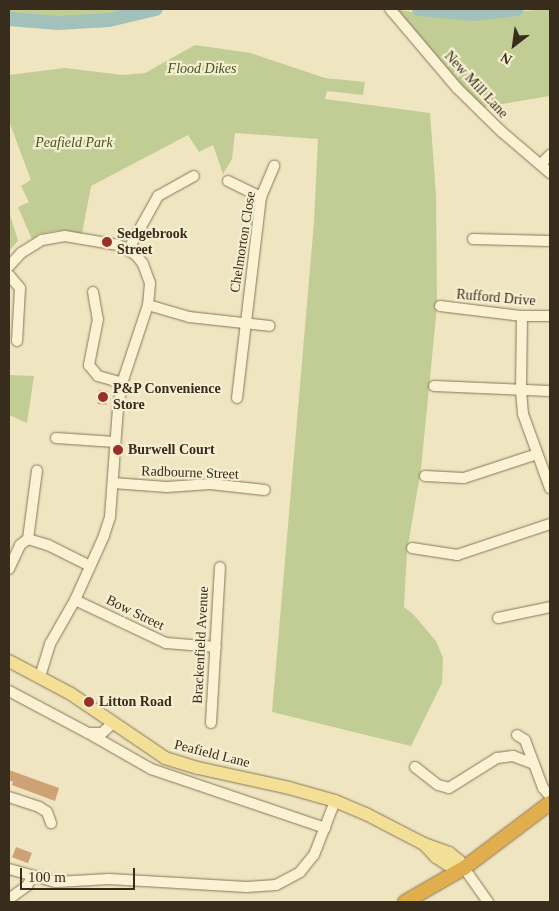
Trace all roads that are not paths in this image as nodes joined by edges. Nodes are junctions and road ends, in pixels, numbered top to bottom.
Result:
1 (392, 10) edge
2 (550, 155) edge
3 (540, 164) junction
4 (274, 166) dead end
5 (550, 172) edge
6 (194, 176) dead end
7 (228, 180) dead end
8 (261, 197) junction
9 (473, 239) dead end
10 (550, 241) edge
11 (128, 250) junction
12 (9, 266) edge
13 (9, 275) edge
14 (93, 292) dead end
15 (148, 305) junction
16 (440, 306) dead end
17 (522, 316) junction
18 (550, 316) edge
19 (245, 323) junction
20 (270, 326) dead end
21 (17, 341) edge
22 (122, 383) junction
23 (434, 386) dead end
24 (521, 391) junction
25 (550, 391) edge
26 (237, 398) dead end
27 (56, 438) dead end
28 (115, 442) junction
29 (537, 454) junction
30 (37, 471) dead end
31 (425, 476) dead end
32 (114, 483) junction
33 (550, 488) edge
34 (265, 490) dead end
35 (550, 524) edge
36 (28, 539) junction
37 (412, 548) dead end
38 (90, 566) junction
39 (220, 567) dead end
40 (9, 569) edge
41 (74, 600) junction
42 (550, 607) edge
43 (498, 618) dead end
44 (216, 647) junction
45 (9, 661) edge
46 (40, 676) junction
47 (9, 691) edge
48 (112, 723) junction
49 (211, 723) dead end
50 (88, 733) junction
51 (517, 735) dead end
52 (534, 764) junction
53 (415, 767) dead end
54 (550, 796) edge
55 (9, 797) edge
56 (334, 801) junction
57 (550, 803) edge
58 (51, 823) dead end
59 (325, 828) junction
60 (464, 868) junction
61 (9, 869) edge
62 (32, 877) junction
63 (9, 899) edge
64 (405, 902) edge
65 (488, 902) edge

1 - 3 street, New Mill Lane
2 - 3 street
3 - 5 street, New Mill Lane
4 - 8 street, Chelmorton Close
6 - 11 street
7 - 8 street
8 - 19 street, Chelmorton Close
9 - 10 street
11 - 12 street
11 - 15 street
13 - 21 street
14 - 22 street
15 - 19 street
15 - 22 street
16 - 17 street, Rufford Drive
17 - 18 street, Rufford Drive
17 - 24 street
19 - 20 street
19 - 26 street, Chelmorton Close
22 - 28 street
23 - 24 street
24 - 25 street
24 - 29 street
27 - 28 street
28 - 32 street
29 - 31 street
29 - 33 street
30 - 36 street
32 - 34 street, Radbourne Street
32 - 38 street
35 - 37 street
36 - 38 street
36 - 40 street
38 - 41 street
39 - 44 street, Brackenfield Avenue
41 - 44 street, Bow Street
41 - 46 street
42 - 43 street
44 - 49 street, Brackenfield Avenue
45 - 46 main road, Peafield Lane
46 - 48 main road, Peafield Lane
47 - 50 street
48 - 50 street
48 - 56 main road, Peafield Lane
50 - 59 street
51 - 52 street
52 - 53 street
52 - 54 street
55 - 58 street
56 - 59 street
56 - 60 main road, Peafield Lane
57 - 60 highway
59 - 62 street
60 - 64 highway
60 - 65 street
61 - 62 street
62 - 63 street

